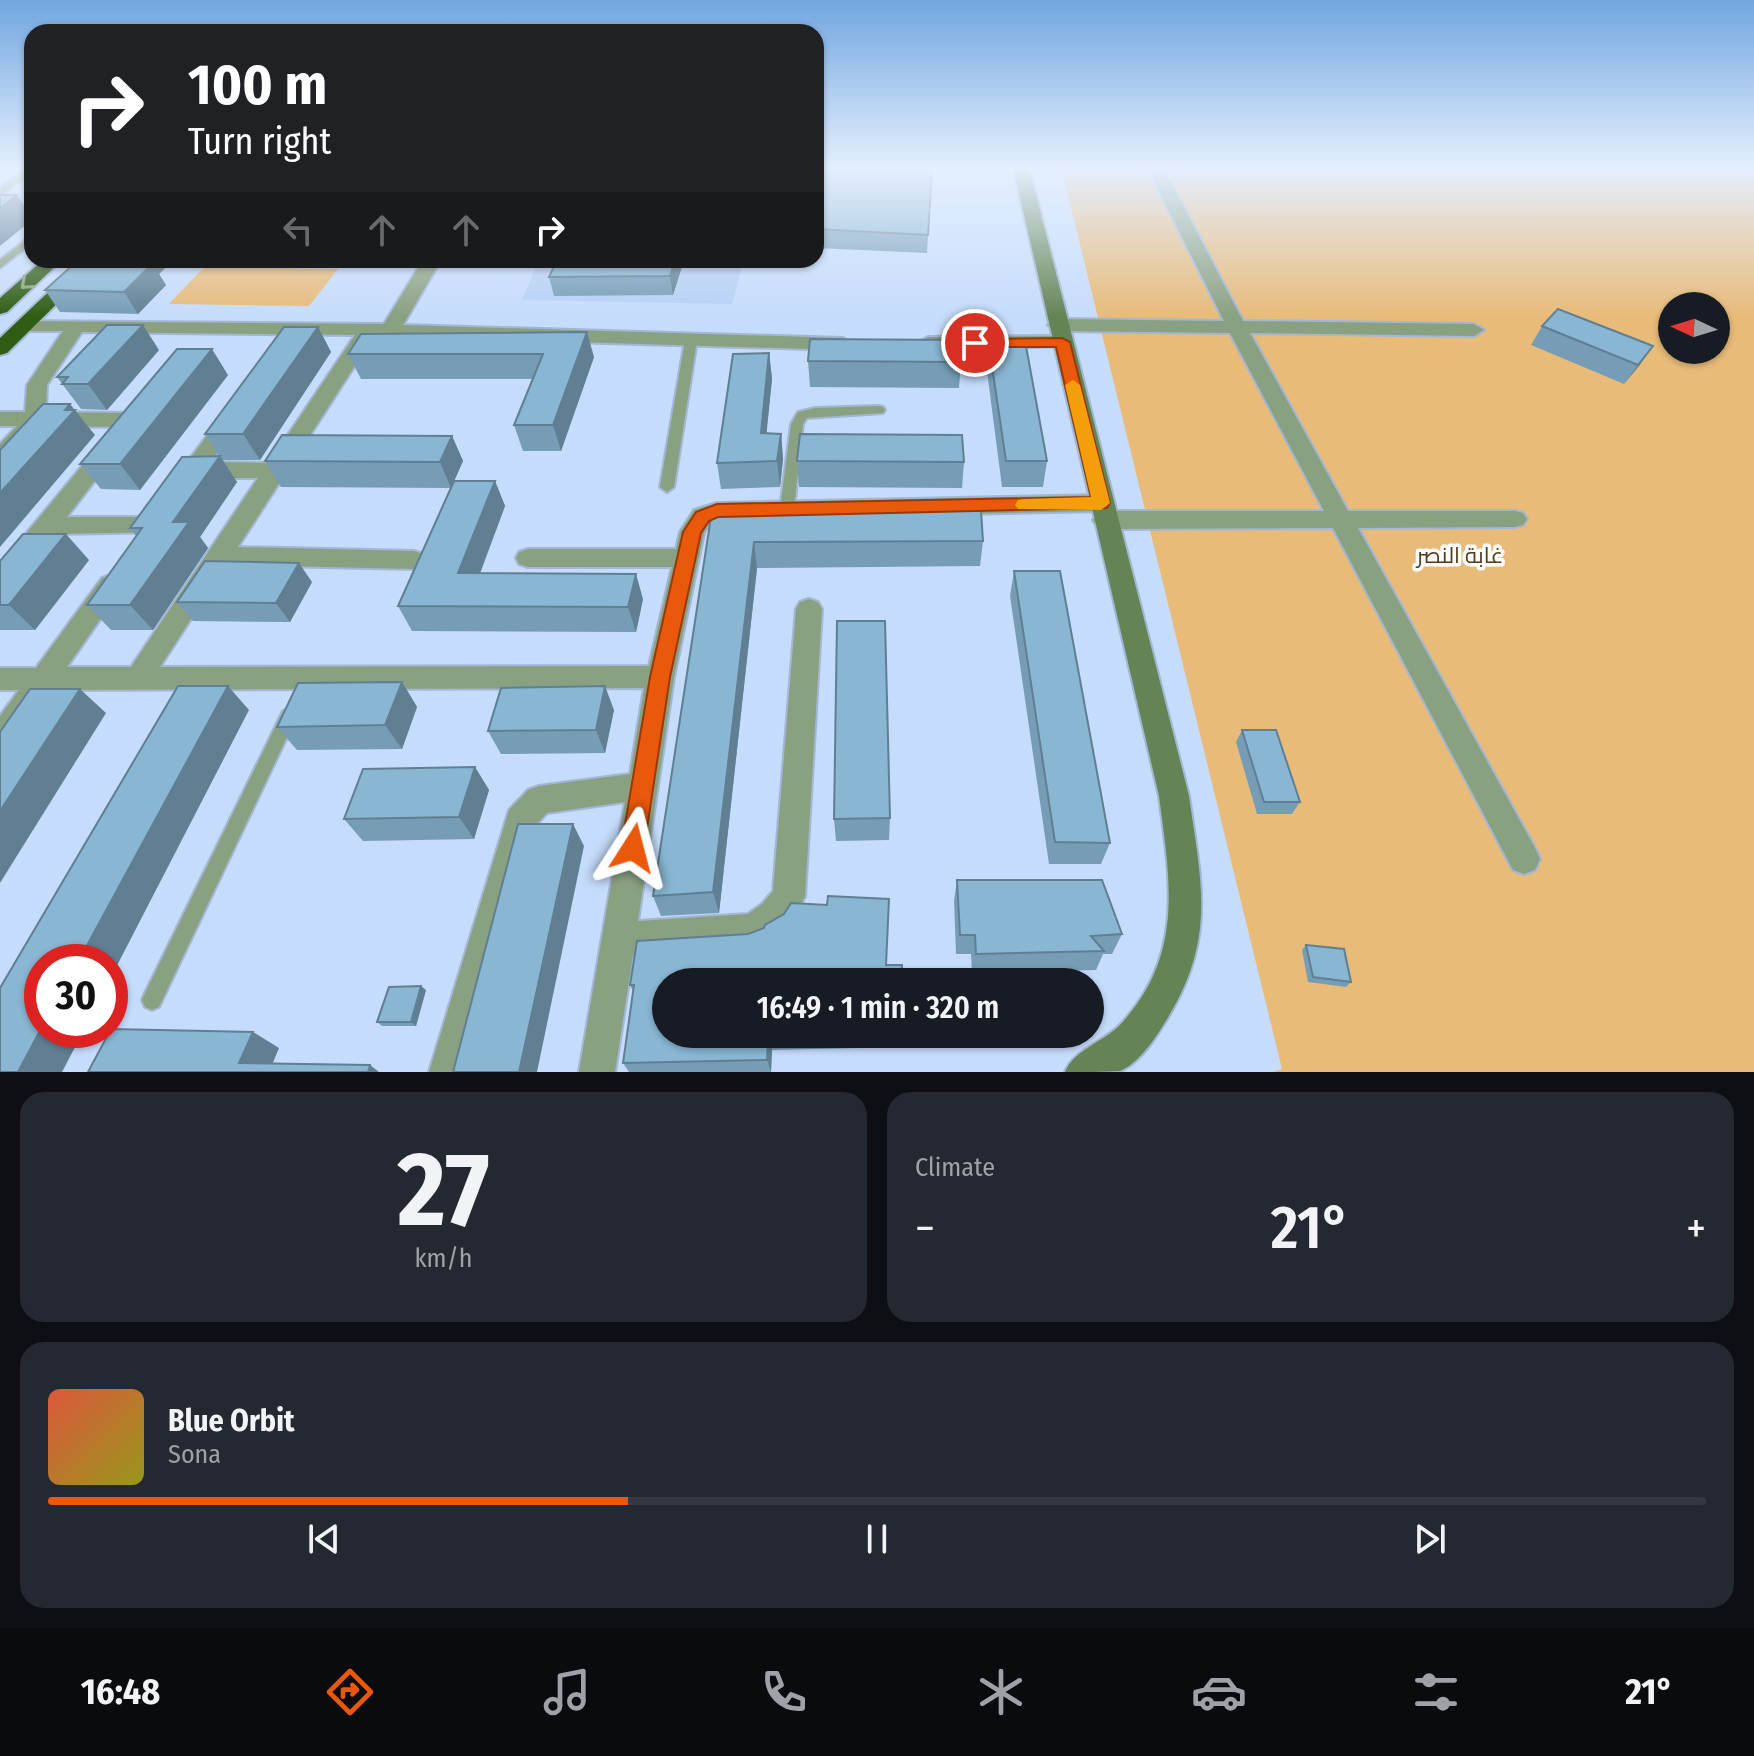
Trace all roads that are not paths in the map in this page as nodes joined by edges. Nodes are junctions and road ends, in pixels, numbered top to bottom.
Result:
1 (1033, 217) edge
2 (1181, 217) edge
3 (24, 245) edge
4 (0, 265) edge
5 (44, 268) edge
6 (84, 268) edge
7 (426, 268) edge
8 (0, 308) edge
9 (25, 325) junction
10 (76, 326) junction
11 (1238, 326) junction
12 (207, 327) junction
13 (296, 328) junction
14 (379, 329) junction
15 (1474, 330) dead end
16 (1060, 334) junction
17 (691, 340) junction
18 (905, 343) edge
19 (858, 344) edge
20 (0, 349) edge
21 (189, 350) edge
22 (277, 354) edge
23 (240, 406) edge
24 (879, 410) dead end
25 (0, 419) edge
26 (35, 419) junction
27 (0, 458) edge
28 (193, 470) junction
29 (274, 471) junction
30 (667, 487) dead end
31 (787, 509) junction
32 (1103, 512) junction
33 (1342, 519) junction
34 (1515, 519) dead end
35 (47, 525) junction
36 (153, 526) junction
37 (218, 556) junction
38 (528, 558) dead end
39 (686, 558) junction
40 (414, 560) dead end
41 (0, 583) edge
42 (809, 609) dead end
43 (660, 677) junction
44 (0, 679) edge
45 (43, 679) junction
46 (138, 679) junction
47 (306, 679) junction
48 (182, 680) junction
49 (166, 708) edge
50 (0, 739) edge
51 (642, 786) junction
52 (1524, 859) dead end
53 (618, 939) junction
54 (152, 1000) dead end
55 (447, 1072) edge
56 (597, 1072) edge
57 (1083, 1072) edge

1 - 16 street
2 - 11 street
3 - 4 lane
5 -> 8 highway
6 - 9 highway
7 - 14 street
9 - 10 street
9 - 20 highway
10 - 12 street
10 - 26 street
11 - 15 street
11 - 16 street
11 - 33 street
12 - 13 street
12 - 21 street
13 - 14 street
13 - 22 street
14 - 17 street
14 - 29 street
16 - 18 street
16 - 32 street
17 - 19 street
17 - 30 lane
23 - 28 street
24 - 31 lane
25 - 26 street
26 - 27 street
26 - 35 street
28 - 29 street
28 - 36 street
29 - 37 street
31 - 32 street
31 - 39 street
32 - 33 street
32 - 57 street
33 - 34 street
33 - 52 street
35 - 36 street
35 - 41 street
36 - 45 street
37 - 40 street
37 - 46 street
38 - 39 street
39 - 43 street
42 - 53 street
43 - 47 street
43 - 51 street
44 - 45 street
45 - 46 street
45 - 50 street
46 - 48 street
47 - 48 street
47 - 54 lane
48 - 49 street
51 - 53 street
51 - 55 street
53 - 56 street

